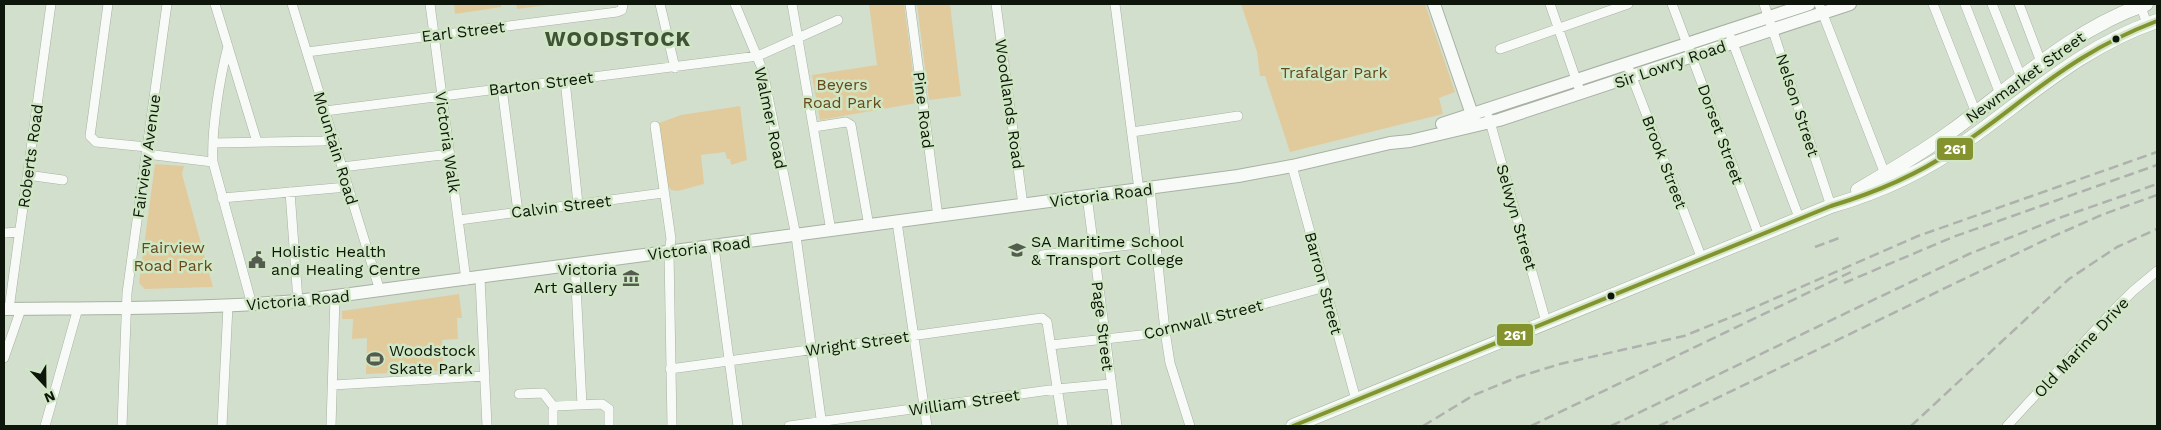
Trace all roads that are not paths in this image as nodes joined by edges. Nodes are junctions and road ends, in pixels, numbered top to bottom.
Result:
1 (52, 4) edge
2 (108, 4) edge
3 (167, 4) edge
4 (215, 4) edge
5 (292, 4) edge
6 (430, 4) edge
7 (660, 4) edge
8 (735, 4) edge
9 (792, 4) edge
10 (910, 4) edge
11 (996, 4) edge
12 (1115, 4) edge
13 (1434, 4) edge
14 (1550, 4) edge
15 (1628, 4) edge
16 (1672, 4) edge
17 (1764, 4) edge
18 (1809, 4) edge
19 (1850, 4) edge
20 (1933, 4) edge
21 (1965, 4) edge
22 (1992, 4) edge
23 (2019, 4) edge
24 (2142, 4) edge
25 (621, 7) edge
26 (1821, 8) edge
27 (1769, 17) junction
28 (838, 20) dead end
29 (2152, 23) edge
30 (1558, 27) junction
31 (1728, 30) junction
32 (1773, 30) junction
33 (434, 35) junction
34 (798, 38) junction
35 (1733, 43) junction
36 (1688, 44) junction
37 (228, 46) junction
38 (1500, 49) dead end
39 (306, 52) junction
40 (758, 56) junction
41 (1693, 57) junction
42 (2041, 62) junction
43 (1627, 64) junction
44 (675, 68) junction
45 (1632, 77) junction
46 (2021, 77) junction
47 (565, 80) junction
48 (1577, 81) junction
49 (502, 88) junction
50 (1581, 94) junction
51 (2000, 94) junction
52 (442, 95) junction
53 (325, 111) junction
54 (1976, 113) junction
55 (1238, 116) dead end
56 (1488, 116) junction
57 (1474, 120) junction
58 (655, 126) dead end
59 (814, 127) junction
60 (1132, 132) junction
61 (333, 139) junction
62 (257, 142) junction
63 (213, 143) junction
64 (147, 151) junction
65 (450, 154) junction
66 (213, 162) junction
67 (1292, 166) junction
68 (342, 167) junction
69 (1885, 174) junction
70 (27, 175) junction
71 (63, 180) dead end
72 (347, 187) junction
73 (1144, 189) junction
74 (290, 192) junction
75 (663, 193) junction
76 (1086, 196) junction
77 (222, 198) junction
78 (578, 204) junction
79 (1023, 205) junction
80 (1831, 206) junction
81 (518, 212) junction
82 (938, 216) junction
83 (458, 220) junction
84 (1800, 220) junction
85 (897, 222) junction
86 (869, 226) junction
87 (831, 231) junction
88 (19, 232) junction
89 (4, 233) edge
90 (796, 236) junction
91 (1759, 236) junction
92 (1156, 242) junction
93 (714, 247) junction
94 (1093, 248) junction
95 (669, 252) junction
96 (1042, 255) dead end
97 (1702, 259) junction
98 (576, 265) junction
99 (2157, 271) edge
100 (480, 278) junction
101 (466, 280) junction
102 (1325, 287) junction
103 (380, 291) junction
104 (335, 297) junction
105 (298, 302) junction
106 (252, 305) junction
107 (228, 306) junction
108 (78, 308) junction
109 (126, 308) junction
110 (11, 309) edge
111 (1546, 322) junction
112 (1165, 332) junction
113 (914, 335) junction
114 (1104, 339) junction
115 (1051, 345) junction
116 (812, 349) junction
117 (4, 358) edge
118 (730, 360) junction
119 (670, 369) junction
120 (485, 376) junction
121 (1110, 384) junction
122 (333, 385) junction
123 (1057, 389) junction
124 (519, 394) dead end
125 (1356, 400) junction
126 (582, 405) junction
127 (554, 407) junction
128 (925, 408) junction
129 (822, 424) edge
130 (45, 426) edge
131 (122, 426) edge
132 (222, 426) edge
133 (331, 426) edge
134 (487, 426) edge
135 (553, 426) edge
136 (609, 426) edge
137 (672, 426) edge
138 (738, 426) edge
139 (789, 426) edge
140 (927, 426) edge
141 (1063, 426) edge
142 (1117, 426) edge
143 (1190, 426) edge
144 (1294, 426) edge
145 (2007, 426) edge

1 - 70 street, Roberts Road
2 - 64 street
3 - 64 street, Fairview Avenue
4 - 37 street
5 - 39 street, Mountain Road
6 - 33 street, Victoria Walk
7 - 44 street
8 - 40 street, Walmer Road
9 - 34 street
10 - 82 street, Pine Road
11 - 79 street, Woodlands Road
12 - 60 street
13 - 57 main road
14 - 30 street
15 - 30 street
16 - 36 street, Dorset Street
17 - 27 street, Nelson Street
18 - 27 main road, Sir Lowry Road
19 - 26 main road, Sir Lowry Road
20 - 54 street
21 - 51 street
22 - 46 street
23 - 42 street
24 - 29 street
24 - 42 main road, Newmarket Street
25 - 33 street, Earl Street
26 - 32 main road, Sir Lowry Road
26 - 69 street
27 - 31 main road, Sir Lowry Road
27 - 32 street, Nelson Street
28 - 34 street, Barton Street
29 - 80 main road, Newmarket Street
30 - 38 street
30 - 48 street
31 - 35 street
31 - 36 main road, Sir Lowry Road
32 - 35 main road, Sir Lowry Road
32 - 80 street, Nelson Street
33 - 39 street, Earl Street
33 - 52 street, Victoria Walk
34 - 40 street, Barton Street
34 - 59 street
35 - 41 main road, Sir Lowry Road
35 - 84 street
36 - 41 street, Dorset Street
36 - 43 main road, Sir Lowry Road
37 - 62 street
37 - 63 street
39 - 53 street, Mountain Road
40 - 44 street, Barton Street
40 - 90 street, Walmer Road
41 - 45 main road, Sir Lowry Road
41 - 91 street, Dorset Street
42 - 46 main road, Newmarket Street
43 - 45 street, Brook Street
43 - 48 main road, Sir Lowry Road
44 - 47 street, Barton Street
45 - 50 main road, Sir Lowry Road
45 - 97 street, Brook Street
46 - 51 main road, Newmarket Street
47 - 49 street, Barton Street
47 - 78 street
48 - 50 street
48 - 56 main road, Sir Lowry Road
49 - 52 street, Barton Street
49 - 81 street
50 - 56 main road, Sir Lowry Road
51 - 54 main road, Newmarket Street
52 - 53 street, Barton Street
52 - 65 street, Victoria Walk
53 - 61 street, Mountain Road
54 - 69 main road, Newmarket Street
55 - 60 street
56 - 57 main road, Victoria Road
56 - 111 street, Selwyn Street
57 - 67 main road, Victoria Road
58 - 75 street
59 - 86 street
59 - 87 street
60 - 73 street
61 - 62 street
61 - 68 street, Mountain Road
62 - 63 street
63 - 66 street
64 - 66 street
64 - 109 street, Fairview Avenue
65 - 68 street
65 - 83 street, Victoria Walk
66 - 77 street
67 - 73 main road, Victoria Road
67 - 102 street, Barron Street
68 - 72 street, Mountain Road
69 - 80 main road, Newmarket Street
70 - 71 street
70 - 88 street, Roberts Road
72 - 74 street
72 - 103 street, Mountain Road
73 - 76 main road, Victoria Road
73 - 92 street
74 - 77 street
74 - 105 street
75 - 78 street, Calvin Street
75 - 95 street
76 - 79 main road, Victoria Road
76 - 94 street, Page Street
77 - 106 street
78 - 81 street, Calvin Street
79 - 82 main road, Victoria Road
80 - 84 main road, Newmarket Street
81 - 83 street, Calvin Street
82 - 85 main road, Victoria Road
83 - 101 street, Victoria Walk
84 - 91 main road, Newmarket Street
85 - 86 main road, Victoria Road
85 - 113 street
86 - 87 main road, Victoria Road
87 - 90 main road, Victoria Road
88 - 89 street
88 - 110 street, Roberts Road
90 - 93 main road, Victoria Road
90 - 116 street, Walmer Road
91 - 97 main road, Newmarket Street
92 - 94 street
92 - 112 street
93 - 95 main road, Victoria Road
93 - 118 street
94 - 96 street
94 - 114 street, Page Street
95 - 98 main road, Victoria Road
95 - 119 street
97 - 111 main road, Newmarket Street
98 - 100 main road, Victoria Road
98 - 126 street
99 - 145 street, Old Marine Drive
100 - 101 main road, Victoria Road
100 - 120 street
101 - 103 main road, Victoria Road
102 - 112 street, Cornwall Street
102 - 125 street, Barron Street
103 - 104 main road, Victoria Road
104 - 105 main road, Victoria Road
104 - 122 street
105 - 106 main road, Victoria Road
106 - 107 main road, Victoria Road
107 - 109 main road, Victoria Road
107 - 132 street
108 - 109 main road, Victoria Road
108 - 110 main road, Victoria Road
108 - 130 street
109 - 131 street, Fairview Avenue
110 - 117 street, Roberts Road
111 - 125 main road, Newmarket Street
112 - 114 street, Cornwall Street
112 - 143 street
113 - 115 street, Wright Street
113 - 116 street, Wright Street
113 - 128 street
114 - 115 street, Cornwall Street
114 - 121 street, Page Street
115 - 123 street
116 - 118 street, Wright Street
116 - 129 street, Walmer Road
118 - 119 street, Wright Street
118 - 138 street
119 - 137 street
120 - 122 street
120 - 134 street
121 - 123 street, William Street
121 - 142 street, Page Street
122 - 133 street
123 - 128 street, William Street
123 - 141 street
124 - 127 street
125 - 144 main road, Newmarket Street
126 - 127 street
126 - 136 street
127 - 135 street
128 - 129 street, William Street
128 - 140 street
129 - 139 street, William Street

